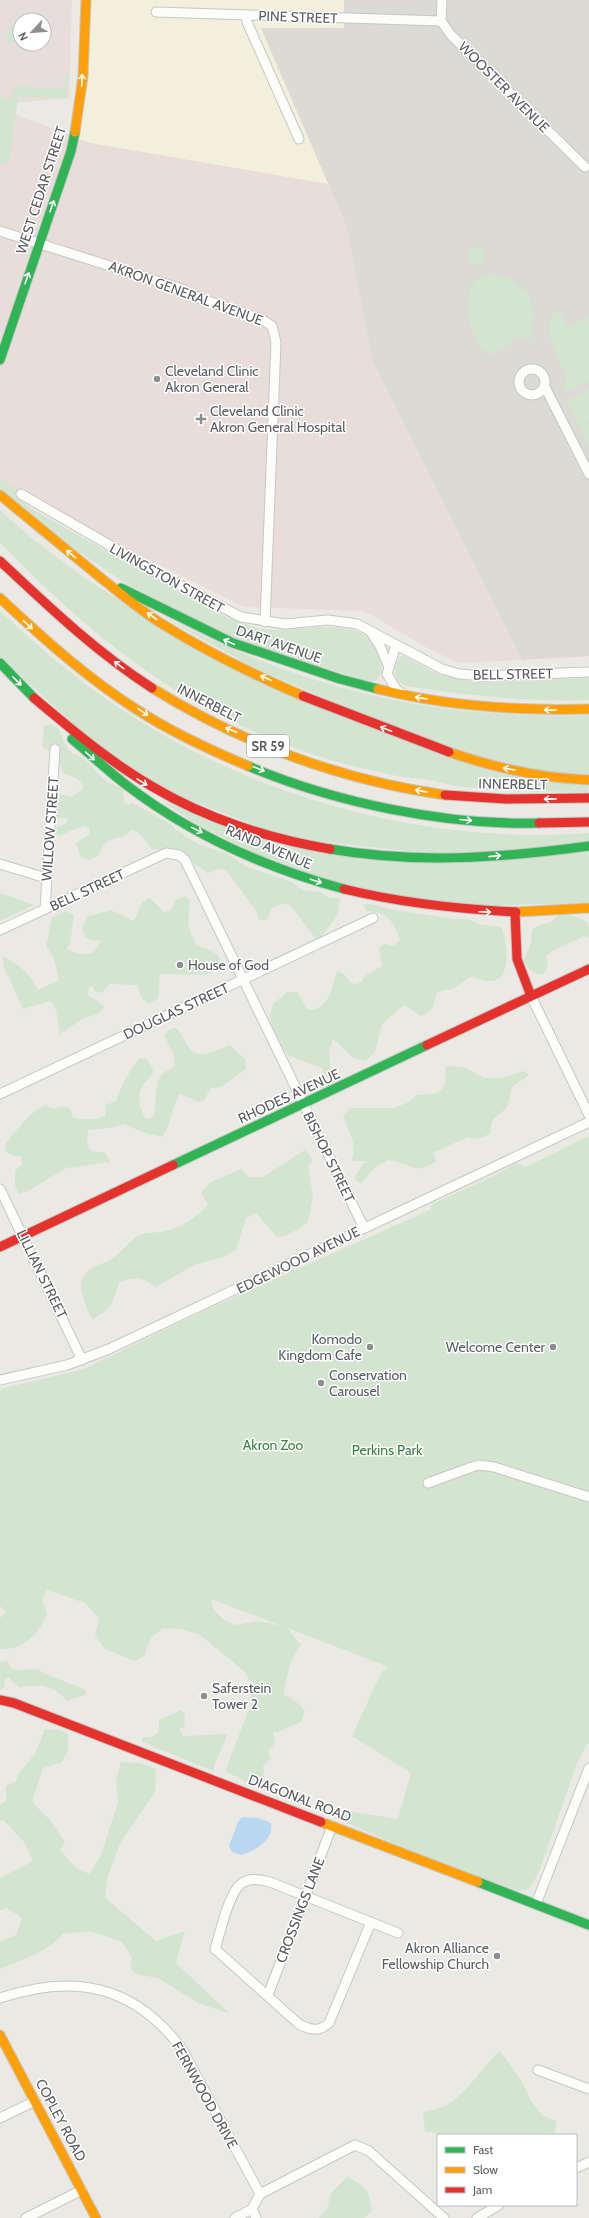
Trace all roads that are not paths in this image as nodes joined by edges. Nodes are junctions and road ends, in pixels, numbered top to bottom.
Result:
1 (86, 0) edge
2 (442, 0) edge
3 (156, 12) dead end
4 (246, 15) junction
5 (441, 21) junction
6 (299, 139) dead end
7 (584, 167) dead end
8 (0, 231) edge
9 (39, 243) junction
10 (0, 360) edge
11 (545, 387) dead end
12 (589, 474) edge
13 (21, 494) dead end
14 (0, 495) edge
15 (0, 561) edge
16 (101, 578) junction
17 (0, 598) edge
18 (265, 622) junction
19 (370, 631) junction
20 (396, 645) junction
21 (0, 664) edge
22 (388, 671) junction
23 (589, 672) edge
24 (369, 686) junction
25 (402, 694) junction
26 (34, 698) junction
27 (589, 709) edge
28 (56, 749) dead end
29 (589, 780) edge
30 (589, 798) edge
31 (589, 822) edge
32 (589, 846) edge
33 (174, 853) joint
34 (0, 864) edge
35 (46, 878) junction
36 (589, 908) edge
37 (45, 909) junction
38 (515, 912) junction
39 (373, 918) dead end
40 (0, 930) edge
41 (589, 969) edge
42 (243, 979) junction
43 (532, 996) junction
44 (0, 1094) edge
45 (304, 1105) junction
46 (589, 1115) edge
47 (589, 1122) edge
48 (0, 1189) edge
49 (364, 1228) junction
50 (23, 1236) junction
51 (0, 1248) edge
52 (82, 1360) junction
53 (0, 1380) edge
54 (428, 1483) dead end
55 (589, 1497) edge
56 (0, 1700) edge
57 (589, 1768) edge
58 (332, 1826) junction
59 (306, 1896) junction
60 (536, 1904) junction
61 (371, 1922) junction
62 (589, 1925) edge
63 (398, 1933) dead end
64 (268, 1995) junction
65 (0, 1998) edge
66 (0, 2035) edge
67 (538, 2070) dead end
68 (589, 2090) edge
69 (35, 2101) junction
70 (0, 2118) edge
71 (589, 2162) edge
72 (577, 2168) edge
73 (82, 2190) junction
74 (260, 2194) junction
75 (497, 2206) edge
76 (252, 2209) junction
77 (480, 2217) edge
78 (26, 2218) edge
79 (96, 2218) edge
80 (235, 2218) edge
81 (256, 2218) edge
82 (444, 2218) edge

9 -> 1 main road, WEST CEDAR STREET
2 - 5 street
3 - 4 street, PINE STREET
4 - 5 street, PINE STREET
4 - 6 street
5 - 7 street, WOOSTER AVENUE
8 - 9 street, AKRON GENERAL AVENUE
10 -> 9 main road, WEST CEDAR STREET
9 - 18 street, AKRON GENERAL AVENUE
11 - 12 street
13 - 18 street, LIVINGSTON STREET
16 -> 14 main road, DART AVENUE
30 -> 15 main road, INNERBELT / SR 59
24 -> 16 main road, DART AVENUE
29 -> 16 main road
17 -> 31 main road, SR 59
18 - 19 street, LIVINGSTON STREET
19 - 20 street, LIVINGSTON STREET
19 - 22 street
20 - 22 street
20 - 23 street, BELL STREET
21 -> 26 main road, RAND AVENUE
22 - 24 street
22 - 25 street
24 - 25 main road, DART AVENUE
27 -> 25 main road, DART AVENUE
26 -> 32 main road
26 -> 38 main road, RAND AVENUE
28 - 35 street, WILLOW STREET
33 - 37 street, BELL STREET
33 - 42 street, BISHOP STREET
34 - 35 street
35 - 37 street, WILLOW STREET
36 - 38 main road, RAND AVENUE
37 - 40 street, BELL STREET
38 - 43 main road
39 - 42 street, DOUGLAS STREET
41 - 43 main road, RHODES AVENUE
42 - 44 street, DOUGLAS STREET
42 - 45 street, BISHOP STREET
43 - 45 main road, RHODES AVENUE
43 - 46 street
45 - 49 street, BISHOP STREET
45 - 50 main road, RHODES AVENUE
47 - 49 street, EDGEWOOD AVENUE
48 - 50 street, LILLIAN STREET
49 - 52 street, EDGEWOOD AVENUE
50 - 51 main road, RHODES AVENUE
50 - 52 street, LILLIAN STREET
52 - 53 street, EDGEWOOD AVENUE
54 - 55 street
56 - 58 main road, DIAGONAL ROAD
57 - 60 street
58 - 59 street, CROSSINGS LANE
58 - 60 main road, DIAGONAL ROAD
59 - 61 street
59 - 64 street, CROSSINGS LANE
59 - 64 street
60 - 62 main road, DIAGONAL ROAD
61 - 63 street
61 - 64 street
65 - 74 street, FERNWOOD DRIVE
66 - 69 main road, COPLEY ROAD
67 - 68 street
69 - 70 street
69 - 73 main road, COPLEY ROAD
71 - 72 street
73 - 78 street
73 - 79 main road, COPLEY ROAD
74 - 76 street
74 - 82 street
75 - 77 street
76 - 80 street
76 - 81 street

